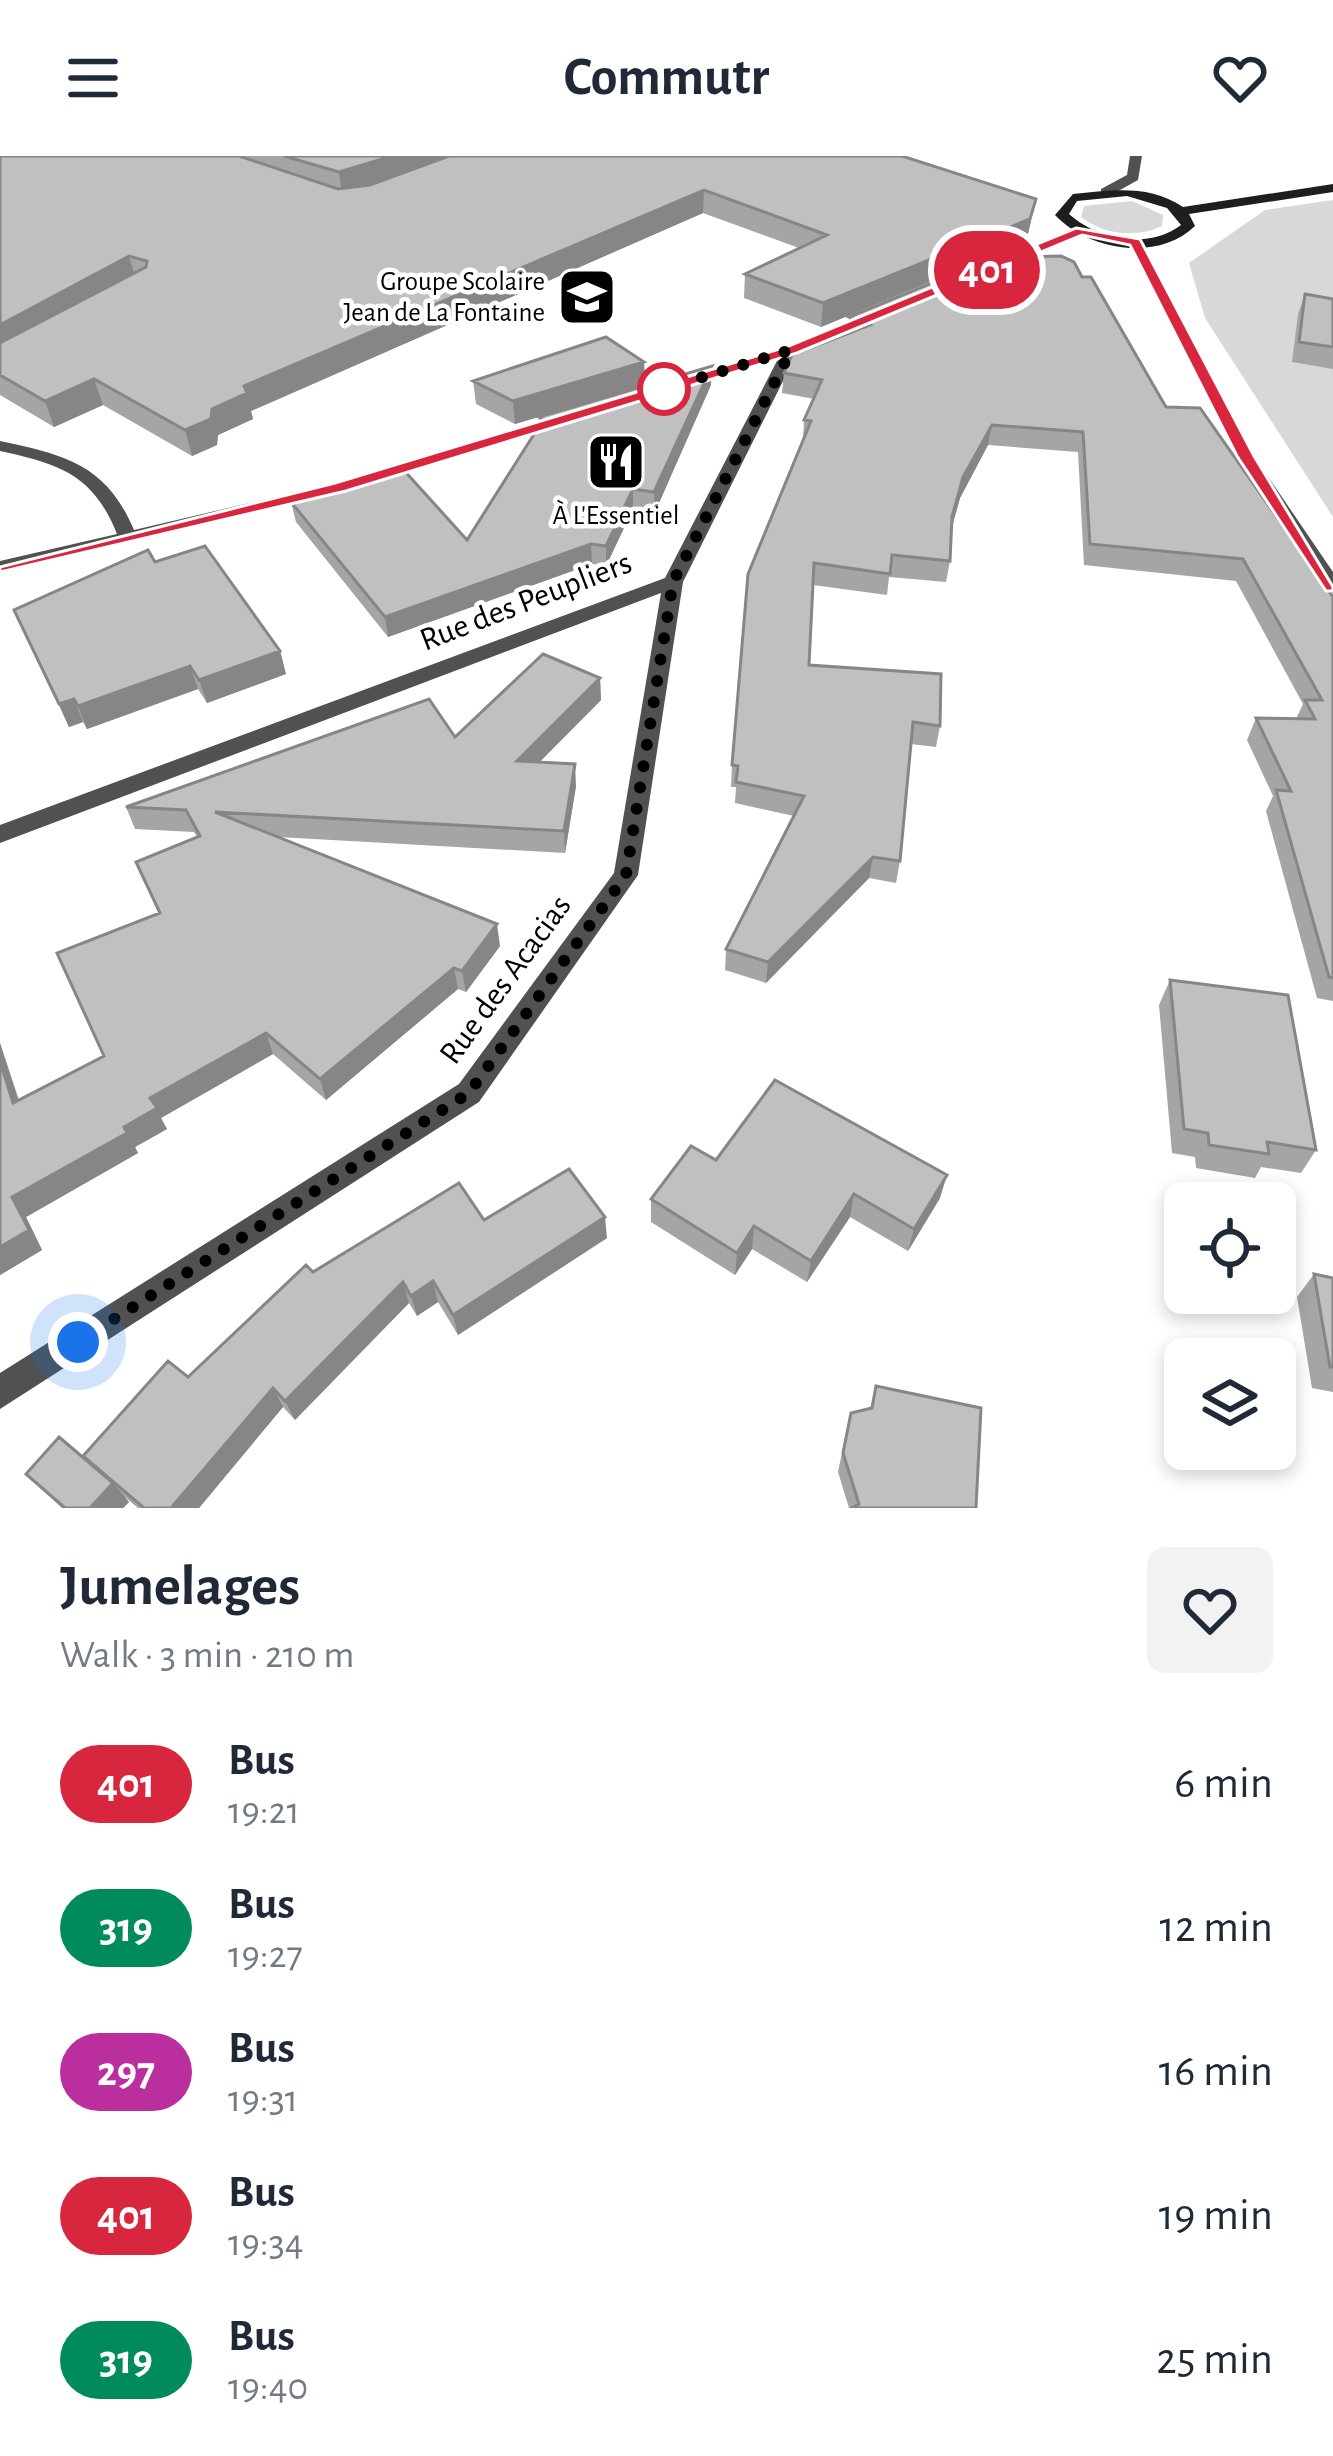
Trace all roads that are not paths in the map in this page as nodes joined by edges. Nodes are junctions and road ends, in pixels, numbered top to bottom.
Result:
1 (1136, 156) edge
2 (1333, 188) edge
3 (1106, 192) junction
4 (1182, 211) junction
5 (1081, 230) junction
6 (1136, 242) junction
7 (986, 271) edge
8 (900, 306) edge
9 (791, 350) junction
10 (667, 388) edge
11 (588, 412) edge
12 (0, 446) edge
13 (129, 539) junction
14 (0, 567) edge
15 (673, 582) junction
16 (1333, 586) edge
17 (0, 834) edge
18 (0, 1392) edge

1 - 3 street
2 - 4 street
3 - 4 street
3 - 5 street
4 - 6 street
5 - 6 street
5 - 7 street
6 - 16 street
8 - 9 street
9 - 10 street
9 - 15 street, Rue des Peupliers
11 - 13 street
12 - 13 street
13 - 14 street
15 - 17 street, Rue des Peupliers
15 - 18 street, Rue des Acacias

